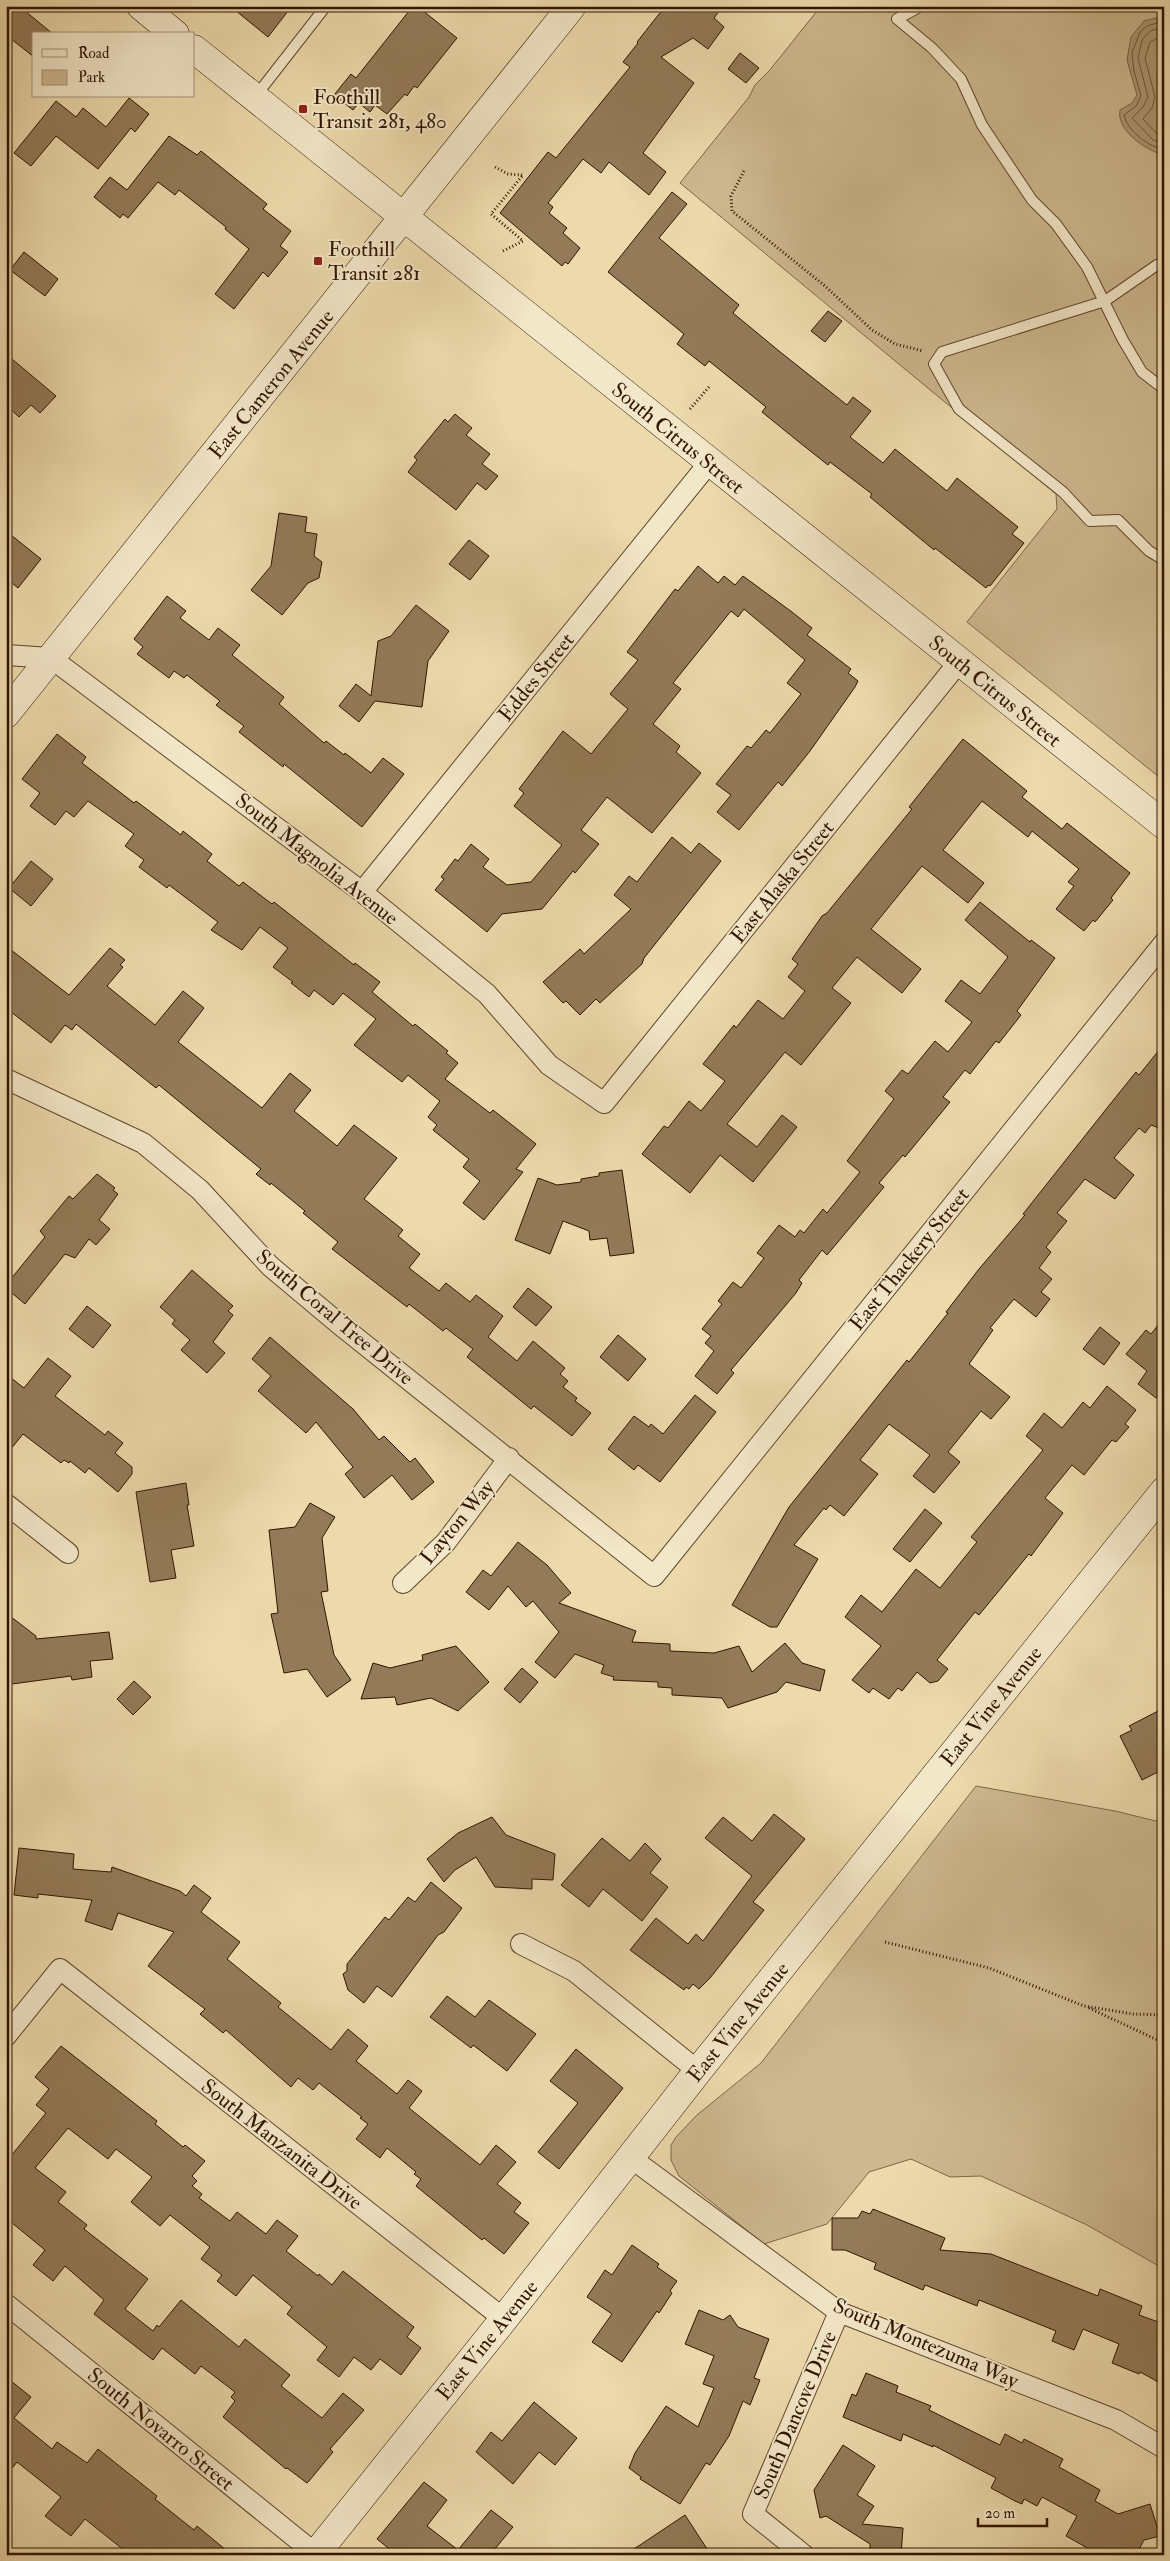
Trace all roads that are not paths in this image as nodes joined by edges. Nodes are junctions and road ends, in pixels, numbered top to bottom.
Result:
1 (141, 6) edge
2 (326, 6) edge
3 (572, 6) edge
4 (921, 6) edge
5 (173, 32) edge
6 (195, 50) edge
7 (254, 98) junction
8 (404, 218) junction
9 (1164, 265) edge
10 (1105, 301) junction
11 (1164, 389) edge
12 (709, 463) junction
13 (1164, 560) edge
14 (6, 655) edge
15 (51, 658) junction
16 (959, 662) junction
17 (6, 714) edge
18 (1164, 825) edge
19 (362, 892) junction
20 (1164, 943) edge
21 (6, 1079) edge
22 (604, 1103) joint
23 (509, 1458) junction
24 (1164, 1492) edge
25 (6, 1504) edge
26 (68, 1553) dead end
27 (654, 1576) joint
28 (403, 1583) dead end
29 (521, 1944) dead end
30 (6, 2036) edge
31 (698, 2071) junction
32 (631, 2158) junction
33 (6, 2304) edge
34 (838, 2312) junction
35 (504, 2319) junction
36 (1164, 2448) edge
37 (316, 2554) edge
38 (804, 2555) edge

1 - 5 street
2 - 7 lane
3 - 8 street, East Cameron Avenue
4 - 10 lane
6 - 7 street, South Citrus Street
7 - 8 street, South Citrus Street
8 - 12 street, South Citrus Street
8 - 15 street, East Cameron Avenue
9 - 10 lane
10 - 11 lane
10 - 13 lane
12 - 16 street, South Citrus Street
12 - 19 street, Eddes Street
14 - 15 street
15 - 17 street, East Cameron Avenue
15 - 19 street, South Magnolia Avenue
16 - 18 street, South Citrus Street
16 - 22 street, East Alaska Street
19 - 22 street, South Magnolia Avenue
20 - 27 street, East Thackery Street
21 - 23 street, South Coral Tree Drive
23 - 27 street, South Coral Tree Drive
23 - 28 street, Layton Way
24 - 31 street, East Vine Avenue
25 - 26 street
29 - 31 street
30 - 35 street, South Manzanita Drive
31 - 32 street, East Vine Avenue
32 - 34 street, South Montezuma Way
32 - 35 street, East Vine Avenue
33 - 37 street, South Novarro Street
34 - 36 street, South Montezuma Way
34 - 38 street, South Dancove Drive
35 - 37 street, East Vine Avenue

